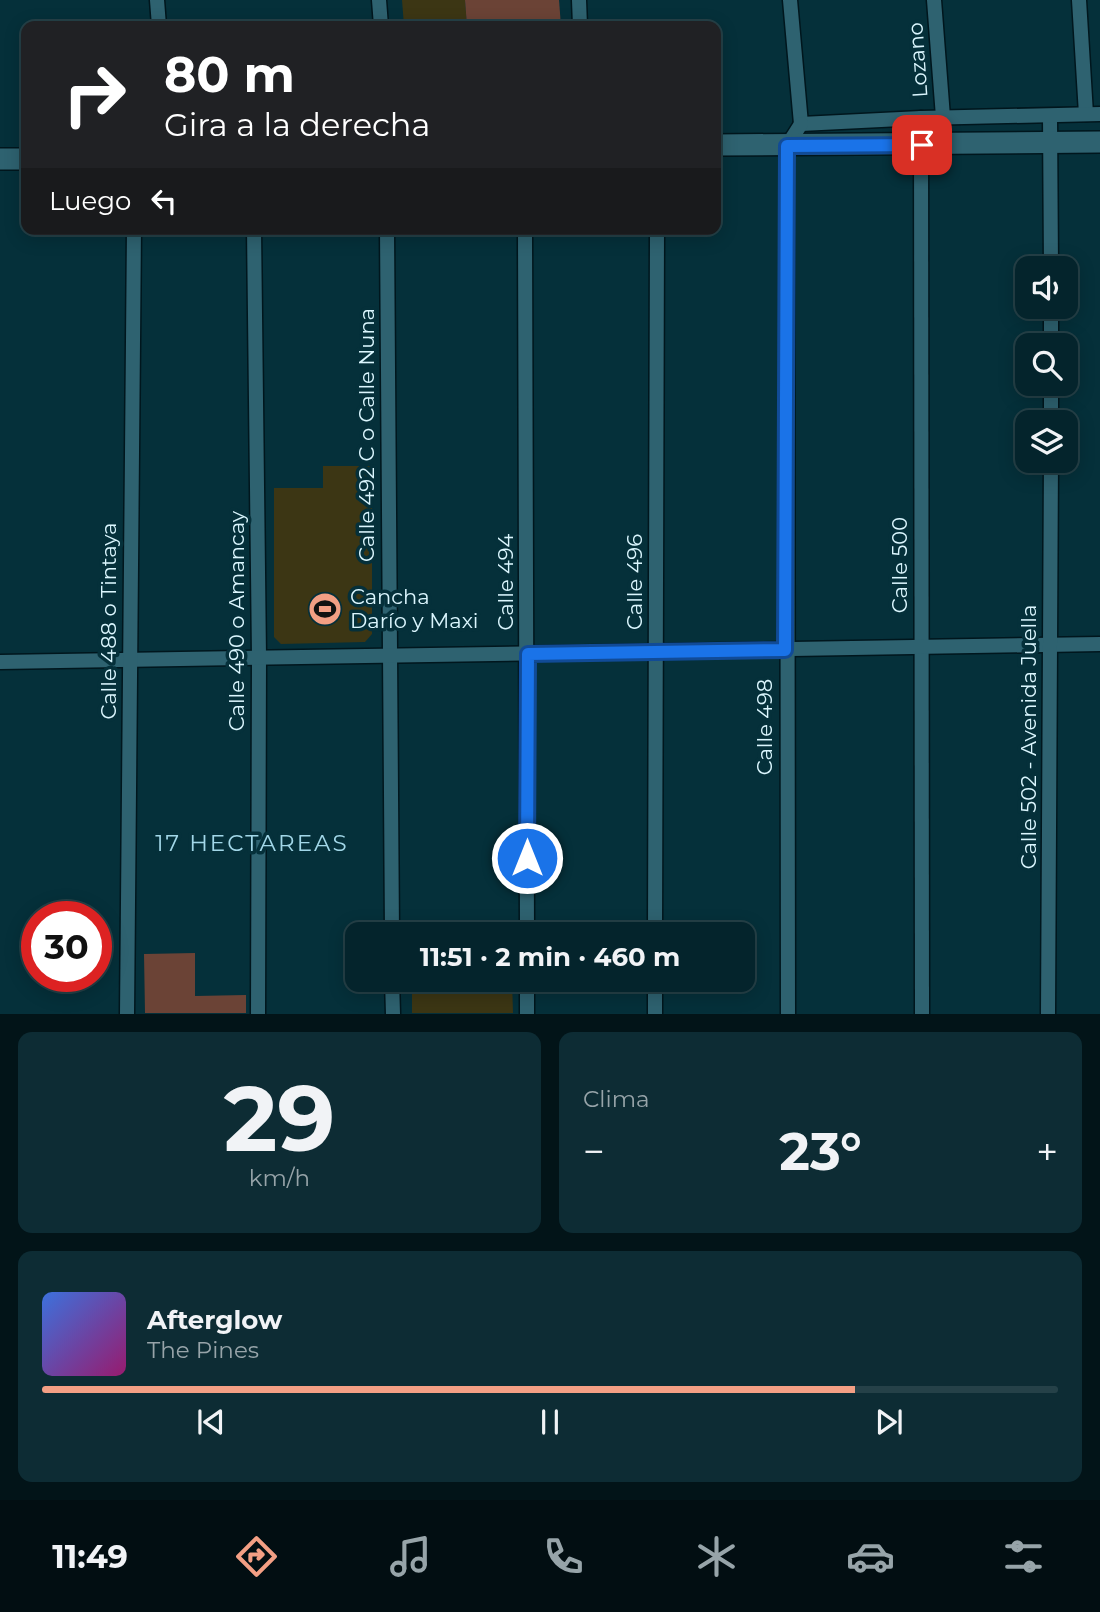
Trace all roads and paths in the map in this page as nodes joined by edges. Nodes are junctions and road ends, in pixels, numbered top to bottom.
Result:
1 (157, 0) edge
2 (379, 0) edge
3 (579, 0) edge
4 (790, 0) edge
5 (934, 0) edge
6 (1079, 0) edge
7 (159, 21) edge
8 (381, 21) edge
9 (580, 21) edge
10 (1093, 114) edge
11 (1050, 116) junction
12 (943, 117) junction
13 (921, 118) junction
14 (801, 124) junction
15 (1100, 142) edge
16 (1051, 143) junction
17 (721, 145) edge
18 (922, 145) junction
19 (787, 146) junction
20 (0, 159) edge
21 (21, 159) edge
22 (134, 235) edge
23 (254, 235) edge
24 (387, 235) edge
25 (525, 235) edge
26 (657, 235) edge
27 (1051, 256) edge
28 (1051, 473) edge
29 (1051, 644) junction
30 (1100, 644) edge
31 (921, 649) junction
32 (785, 650) junction
33 (656, 653) junction
34 (528, 654) junction
35 (390, 655) junction
36 (260, 657) junction
37 (0, 662) edge
38 (130, 662) junction
39 (392, 922) edge
40 (527, 922) edge
41 (655, 922) edge
42 (392, 992) edge
43 (527, 992) edge
44 (655, 992) edge
45 (127, 1013) edge
46 (258, 1013) edge
47 (393, 1013) edge
48 (527, 1013) edge
49 (655, 1013) edge
50 (788, 1013) edge
51 (922, 1013) edge
52 (1048, 1013) edge

1 - 7 street
2 - 8 street
3 - 9 street
4 - 14 street
5 - 12 street, Lozano
6 - 10 street
10 - 11 street
11 - 12 street
11 - 16 street
12 - 13 street
13 - 14 street
13 - 18 street, Calle 500
14 - 19 street
15 - 16 street
16 - 18 street
16 - 27 street
17 - 19 street
18 - 19 street
18 - 31 street, Calle 500
19 - 32 street, Calle 498
20 - 21 street
22 - 38 street, Calle 488 o Tintaya
23 - 36 street, Calle 490 o Amancay
24 - 35 street, Calle 492 C o Calle Nuna
25 - 34 street, Calle 494
26 - 33 street, Calle 496
28 - 29 street, Calle 502 - Avenida Juella
29 - 30 street
29 - 31 street
29 - 52 street, Calle 502 - Avenida Juella
31 - 32 street
31 - 51 street, Calle 500
32 - 33 street
32 - 50 street, Calle 498
33 - 34 street
33 - 41 street, Calle 496
34 - 35 street
34 - 40 street, Calle 494
35 - 36 street
35 - 39 street, Calle 492 C o Calle Nuna
36 - 38 street
36 - 46 street, Calle 490 o Amancay
37 - 38 street
38 - 45 street, Calle 488 o Tintaya
42 - 47 street
43 - 48 street
44 - 49 street

